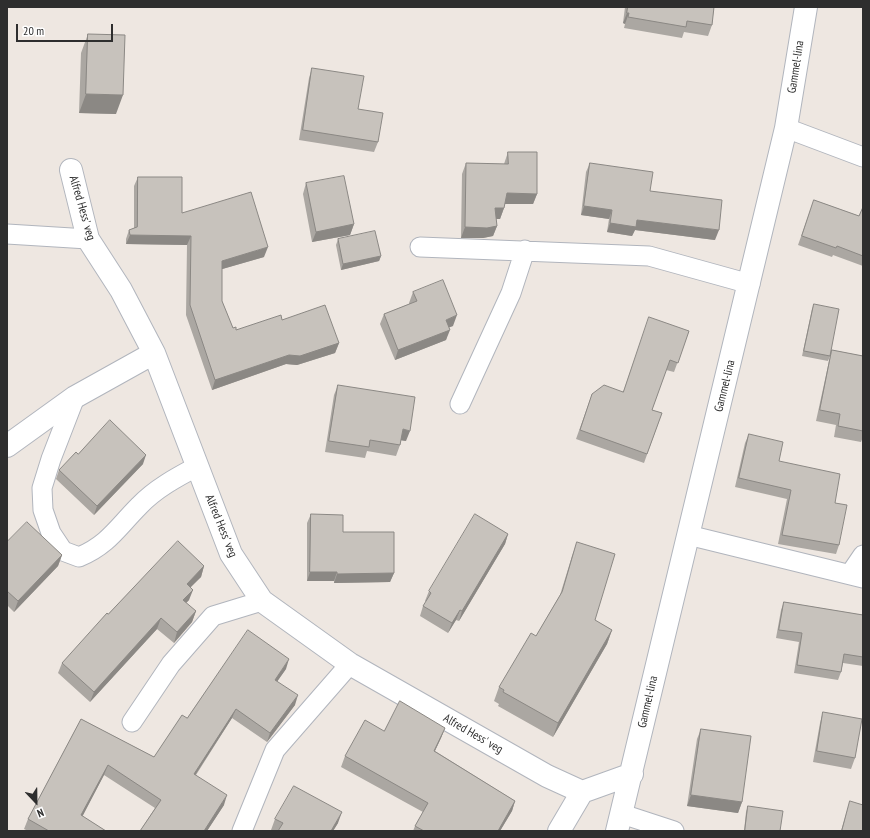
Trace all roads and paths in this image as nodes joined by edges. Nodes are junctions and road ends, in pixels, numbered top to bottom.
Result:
1 (806, 7) edge
2 (786, 128) junction
3 (863, 157) edge
4 (71, 170) dead end
5 (7, 234) edge
6 (88, 239) junction
7 (420, 247) dead end
8 (525, 250) junction
9 (750, 284) junction
10 (154, 353) junction
11 (75, 397) junction
12 (460, 404) dead end
13 (7, 446) edge
14 (198, 466) junction
15 (688, 535) junction
16 (863, 556) edge
17 (856, 576) edge
18 (262, 601) junction
19 (350, 664) junction
20 (132, 722) dead end
21 (632, 774) junction
22 (582, 792) junction
23 (620, 822) edge
24 (242, 831) edge
25 (559, 831) edge
26 (674, 831) edge

1 - 2 street, Gammel-lina
2 - 3 lane
2 - 9 street, Gammel-lina
4 - 6 street, Alfred Hess' veg
5 - 6 lane
6 - 10 street, Alfred Hess' veg
7 - 8 lane
8 - 9 lane
8 - 12 lane
9 - 15 street, Gammel-lina
10 - 11 street
10 - 14 street, Alfred Hess' veg
11 - 13 street
11 - 14 lane
14 - 18 street, Alfred Hess' veg
15 - 17 lane
15 - 21 street, Gammel-lina
16 - 17 lane
18 - 19 street, Alfred Hess' veg
18 - 20 lane
19 - 22 street, Alfred Hess' veg
19 - 24 lane
21 - 22 street
21 - 23 street, Gammel-lina
22 - 25 street
23 - 26 lane

